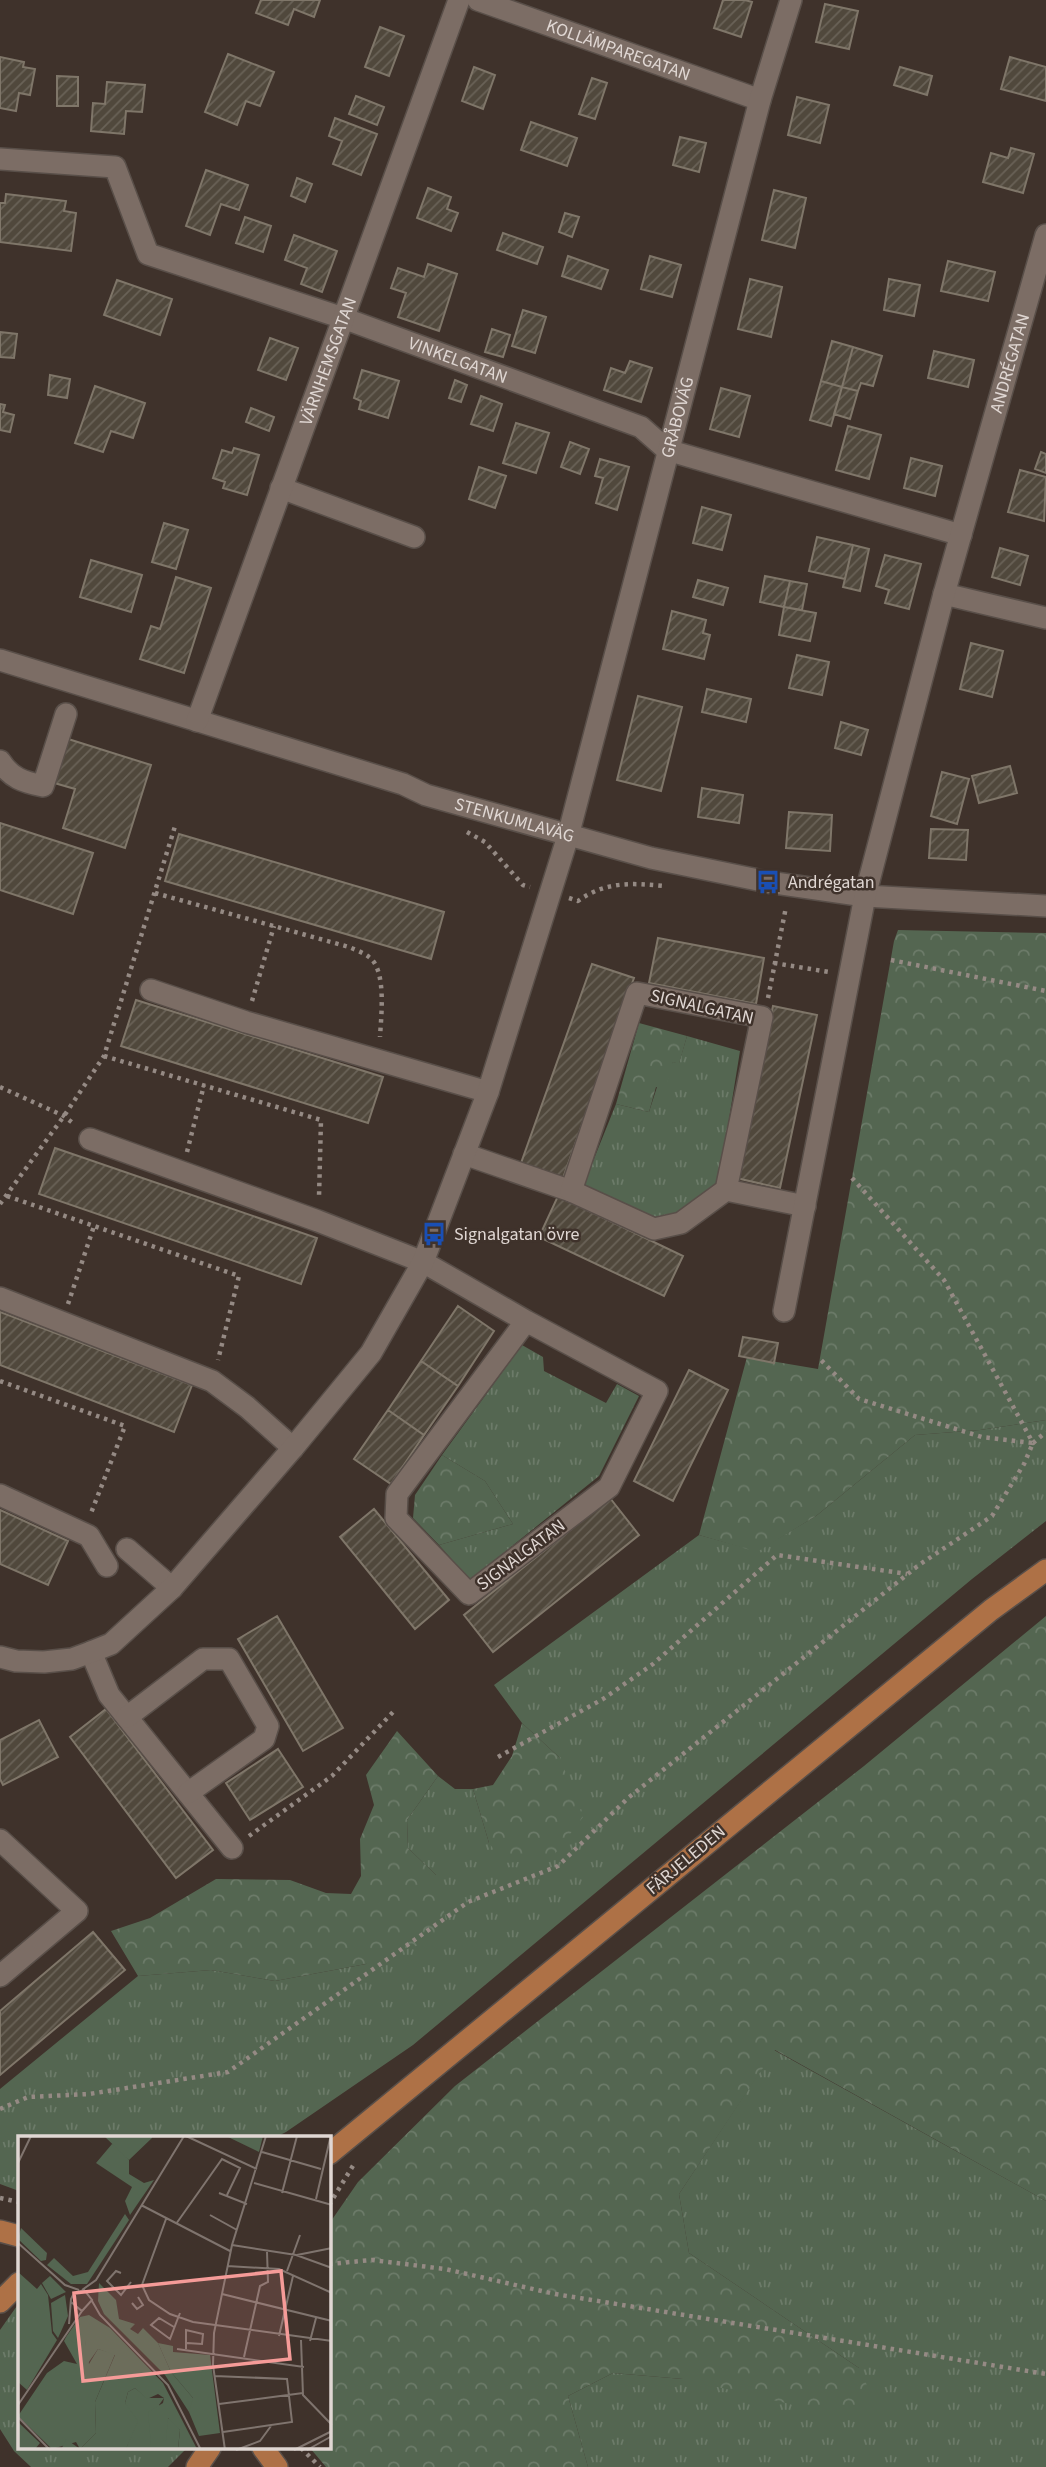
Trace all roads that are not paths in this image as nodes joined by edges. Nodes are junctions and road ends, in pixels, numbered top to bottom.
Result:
1 (459, 0) edge
2 (478, 0) edge
3 (790, 0) edge
4 (760, 100) junction
5 (0, 159) edge
6 (1046, 235) edge
7 (343, 318) junction
8 (667, 450) junction
9 (281, 488) junction
10 (961, 535) junction
11 (414, 537) dead end
12 (944, 594) junction
13 (1046, 618) edge
14 (0, 660) edge
15 (66, 714) dead end
16 (197, 721) junction
17 (0, 761) edge
18 (568, 836) junction
19 (864, 896) junction
20 (1046, 906) edge
21 (151, 990) dead end
22 (488, 1092) junction
23 (90, 1139) dead end
24 (464, 1154) junction
25 (726, 1190) junction
26 (571, 1191) junction
27 (804, 1206) junction
28 (423, 1262) junction
29 (0, 1298) edge
30 (784, 1311) dead end
31 (526, 1321) junction
32 (293, 1448) junction
33 (0, 1495) edge
34 (127, 1549) dead end
35 (107, 1566) dead end
36 (1046, 1570) edge
37 (172, 1588) junction
38 (91, 1652) junction
39 (0, 1657) edge
40 (127, 1717) junction
41 (188, 1793) junction
42 (0, 1840) edge
43 (232, 1848) road end
44 (0, 1976) edge
45 (331, 2152) edge
46 (0, 2231) edge
47 (18, 2236) edge
48 (18, 2284) edge
49 (0, 2302) edge
50 (209, 2450) edge
51 (264, 2450) edge
52 (197, 2467) edge
53 (277, 2467) edge

1 - 7 street, VÄRNHEMSGATAN
2 - 4 street, KOLLÄMPAREGATAN
3 - 4 street, GRÅBOVÄG
4 - 8 street, GRÅBOVÄG
5 - 7 street, VINKELGATAN
6 - 10 street, ANDRÉGATAN
7 - 8 street, VINKELGATAN
7 - 9 street, VÄRNHEMSGATAN
8 - 10 street, VINKELGATAN
8 - 18 street, GRÅBOVÄG
9 - 11 street
9 - 16 street, VÄRNHEMSGATAN
10 - 12 street, ANDRÉGATAN
12 - 13 street
12 - 19 street, ANDRÉGATAN
14 - 16 street, STENKUMLAVÄG
15 - 17 street
16 - 18 street, STENKUMLAVÄG
18 - 19 street, STENKUMLAVÄG
18 - 22 street
19 - 20 street, STENKUMLAVÄG
19 - 27 street, ANDRÉGATAN
21 - 22 street
22 - 24 street
23 - 28 street, SIGNALGATAN
24 - 26 street
24 - 28 street
25 - 26 street
25 - 26 street, SIGNALGATAN
25 - 27 street
27 - 30 street, ANDRÉGATAN
28 - 31 street, SIGNALGATAN
28 - 32 street
29 - 32 street
31 - 31 street, SIGNALGATAN
32 - 37 street
33 - 35 street
34 - 37 street
36 - 45 main road, FÄRJELEDEN
37 - 38 street
38 - 39 street
38 - 40 street
40 - 41 street
40 - 41 street
41 - 43 street
42 - 44 street
46 - 47 main road
48 - 49 main road
50 - 52 main road
51 - 53 main road

